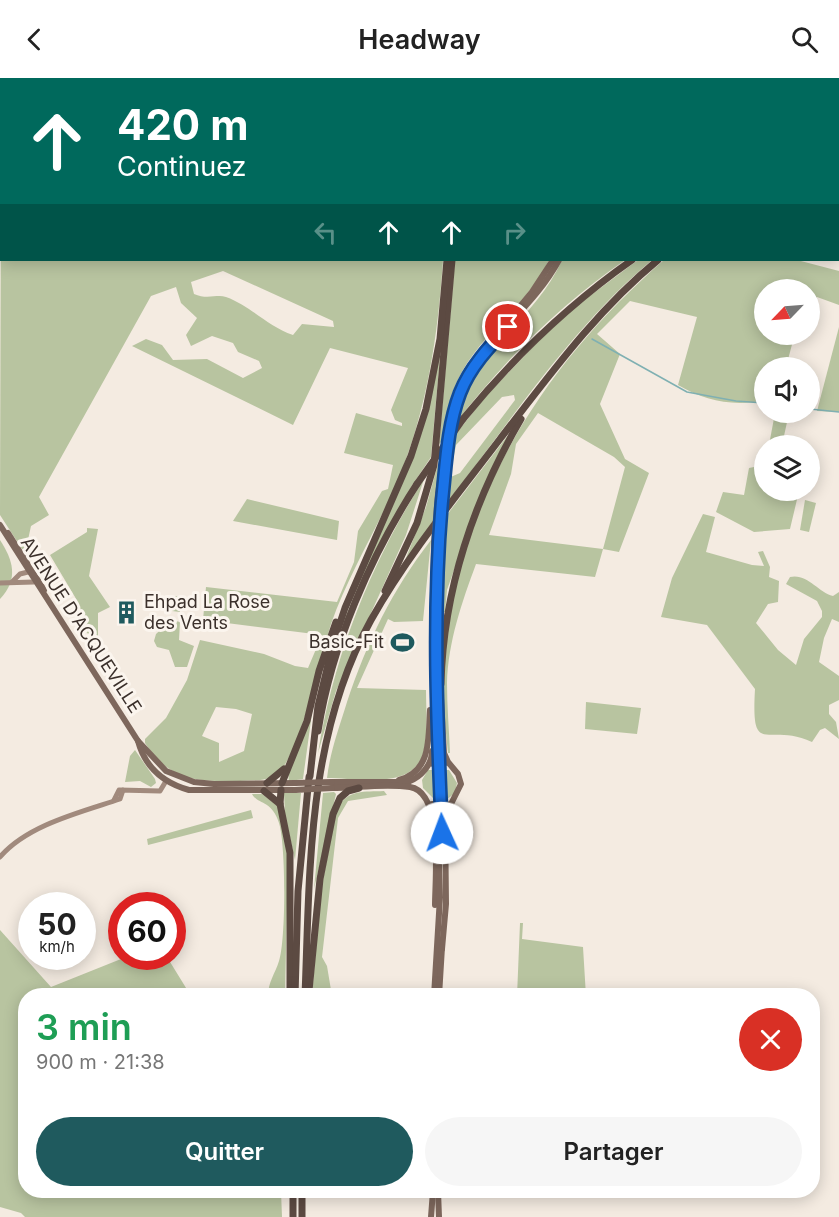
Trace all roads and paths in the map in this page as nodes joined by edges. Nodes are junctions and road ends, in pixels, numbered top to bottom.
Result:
1 (447, 261) edge
2 (452, 261) edge
3 (552, 261) edge
4 (558, 261) edge
5 (632, 261) edge
6 (657, 261) edge
7 (532, 400) junction
8 (441, 494) junction
9 (0, 524) edge
10 (436, 543) junction
11 (20, 559) junction
12 (30, 570) junction
13 (20, 574) junction
14 (11, 582) junction
15 (21, 582) junction
16 (34, 582) junction
17 (0, 584) edge
18 (436, 590) junction
19 (345, 608) junction
20 (54, 609) junction
21 (371, 621) junction
22 (441, 684) junction
23 (430, 710) junction
24 (138, 741) junction
25 (447, 764) junction
26 (288, 765) junction
27 (430, 765) junction
28 (168, 772) junction
29 (421, 774) junction
30 (309, 776) junction
31 (166, 782) junction
32 (194, 782) junction
33 (382, 782) junction
34 (332, 785) junction
35 (266, 787) junction
36 (281, 787) junction
37 (359, 788) junction
38 (420, 792) junction
39 (430, 802) junction
40 (450, 802) junction
41 (280, 804) junction
42 (0, 857) edge
43 (439, 951) junction
44 (291, 988) edge
45 (295, 988) edge
46 (306, 988) edge
47 (307, 988) edge
48 (435, 988) edge
49 (439, 988) edge
50 (293, 1198) edge
51 (302, 1198) edge
52 (432, 1198) edge
53 (438, 1198) edge
54 (293, 1217) edge
55 (302, 1217) edge
56 (431, 1217) edge
57 (439, 1217) edge

1 - 19 highway
2 - 21 highway
3 - 8 main road
4 - 8 main road
5 - 30 highway, bridge
6 - 7 highway
7 - 21 highway
7 - 22 highway
8 - 10 main road, bridge
9 - 11 main road, AVENUE D'ACQUEVILLE
9 - 12 main road
10 - 18 main road
10 - 23 main road
10 - 43 main road
11 - 12 main road, AVENUE D'ACQUEVILLE
11 - 13 street
12 - 13 street
12 - 15 street
12 - 16 main road, AVENUE D'ACQUEVILLE
12 - 20 main road
13 - 14 street
14 - 15 street
14 - 17 street
15 - 16 street
16 - 20 main road, AVENUE D'ACQUEVILLE
18 - 22 main road
18 - 43 main road
19 - 26 highway
19 - 30 highway
20 - 24 main road, AVENUE D'ACQUEVILLE
21 - 46 highway
22 - 25 main road
23 - 27 main road
23 - 33 main road
24 - 28 main road
24 - 31 main road
25 - 27 main road, bridge
25 - 40 main road
26 - 35 highway
26 - 36 highway
27 - 29 main road
28 - 31 main road
28 - 32 main road
29 - 33 main road
29 - 38 main road
30 - 45 highway
31 - 32 main road
31 - 35 main road
31 - 42 street
32 - 35 main road
33 - 34 main road
34 - 36 main road, bridge
34 - 37 main road
35 - 36 main road
35 - 41 highway
36 - 41 highway
37 - 38 main road
37 - 47 highway
38 - 39 main road
39 - 40 main road, bridge
39 - 43 main road
40 - 43 main road
41 - 44 highway
43 - 48 main road
43 - 49 main road
50 - 54 highway
51 - 55 highway
52 - 56 main road
53 - 57 main road

